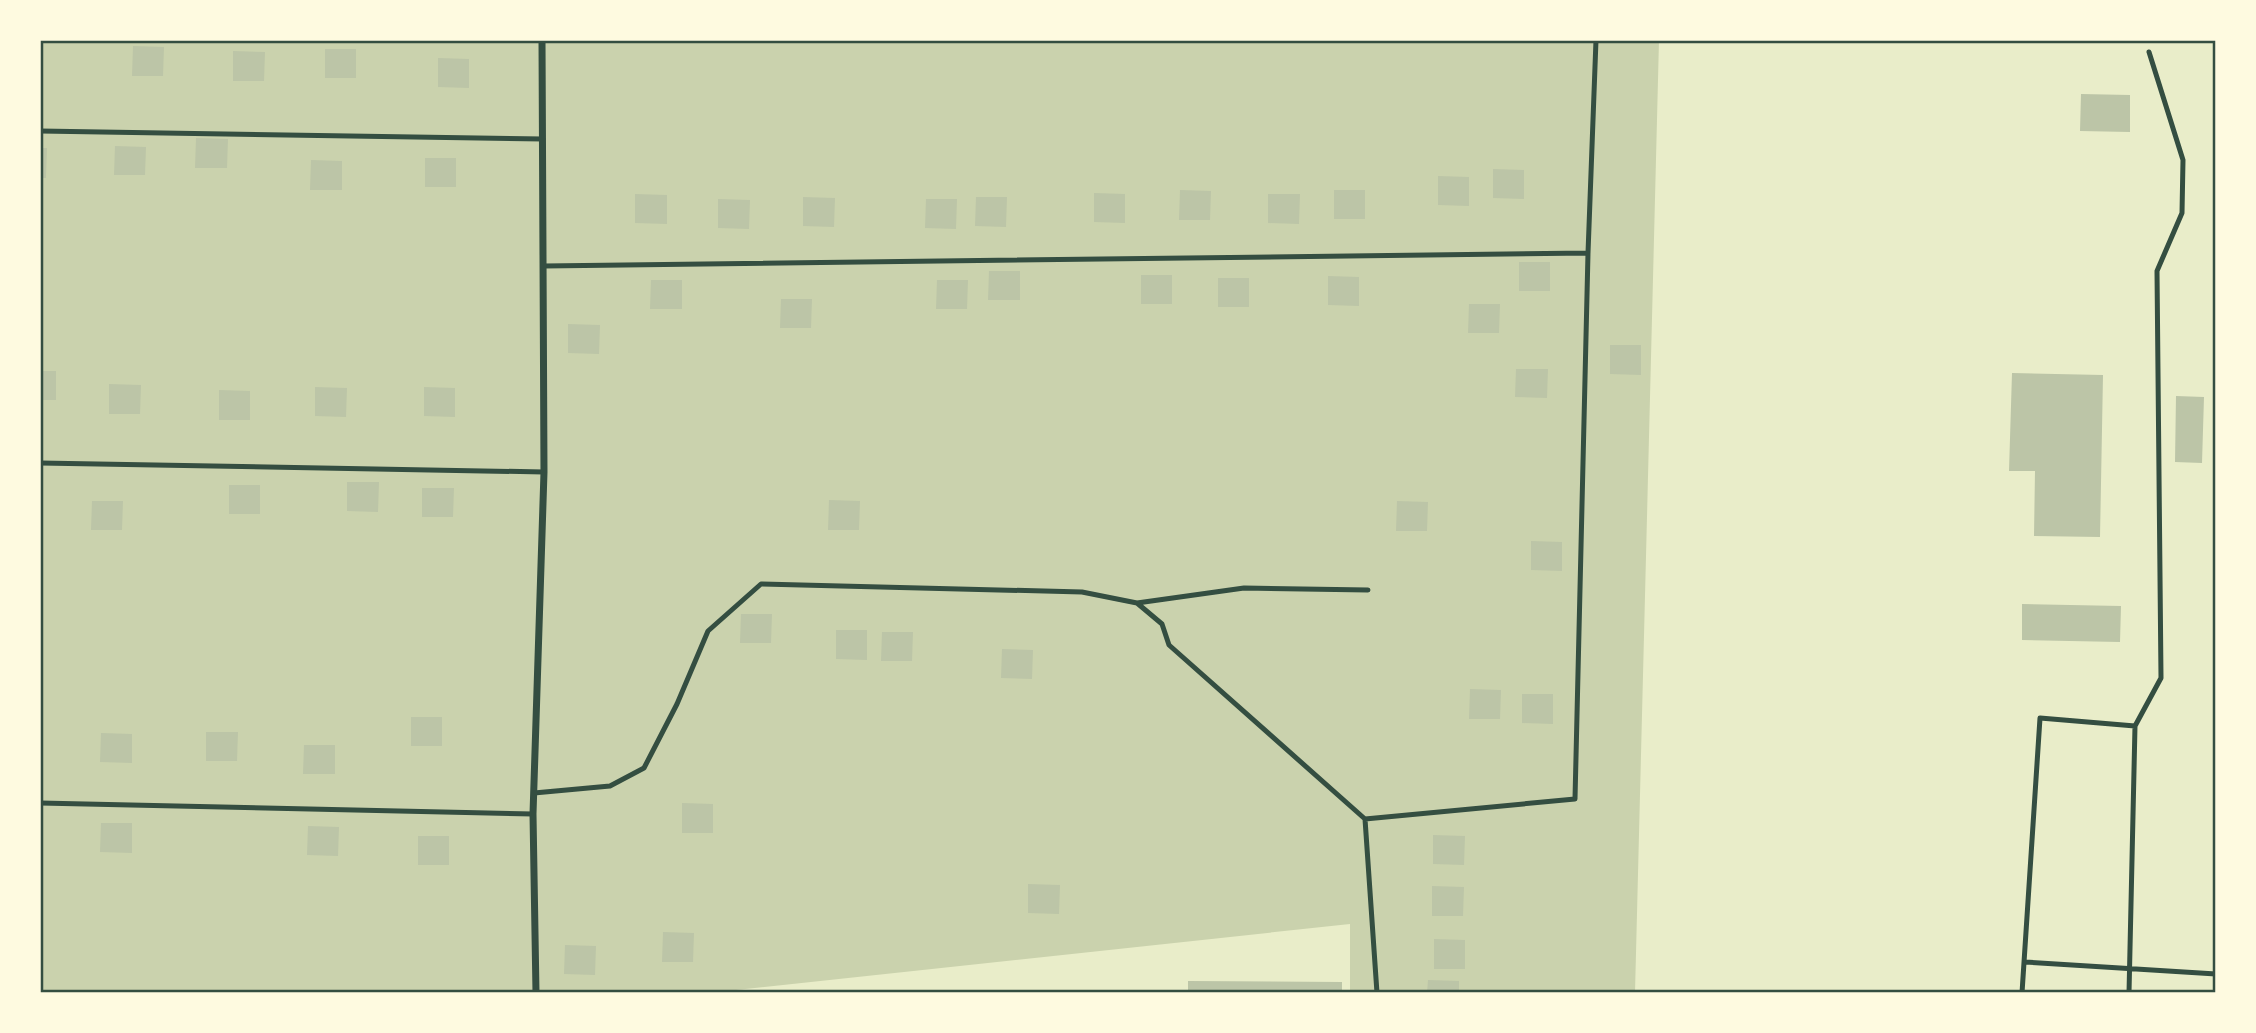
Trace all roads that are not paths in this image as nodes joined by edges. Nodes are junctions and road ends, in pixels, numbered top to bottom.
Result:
1 (542, 40) edge
2 (1596, 40) edge
3 (2150, 52) dead end
4 (40, 131) edge
5 (542, 139) junction
6 (1588, 253) junction
7 (544, 266) junction
8 (40, 463) edge
9 (544, 472) junction
10 (1368, 590) dead end
11 (1138, 603) junction
12 (2135, 726) junction
13 (534, 793) junction
14 (40, 803) edge
15 (533, 814) junction
16 (1365, 819) junction
17 (2025, 962) junction
18 (2130, 969) junction
19 (2216, 974) edge
20 (536, 993) edge
21 (1377, 993) edge
22 (2022, 993) edge
23 (2129, 993) edge

1 - 5 street
2 - 6 lane
3 - 12 lane
4 - 5 lane
5 - 7 street
6 - 7 lane
6 - 16 lane
7 - 9 street
8 - 9 lane
9 - 13 street
10 - 11 lane
11 - 13 lane
11 - 16 lane
12 - 17 lane
12 - 18 lane
13 - 15 street
14 - 15 lane
15 - 20 street
16 - 21 lane
17 - 18 lane
17 - 22 lane
18 - 19 lane
18 - 23 lane

